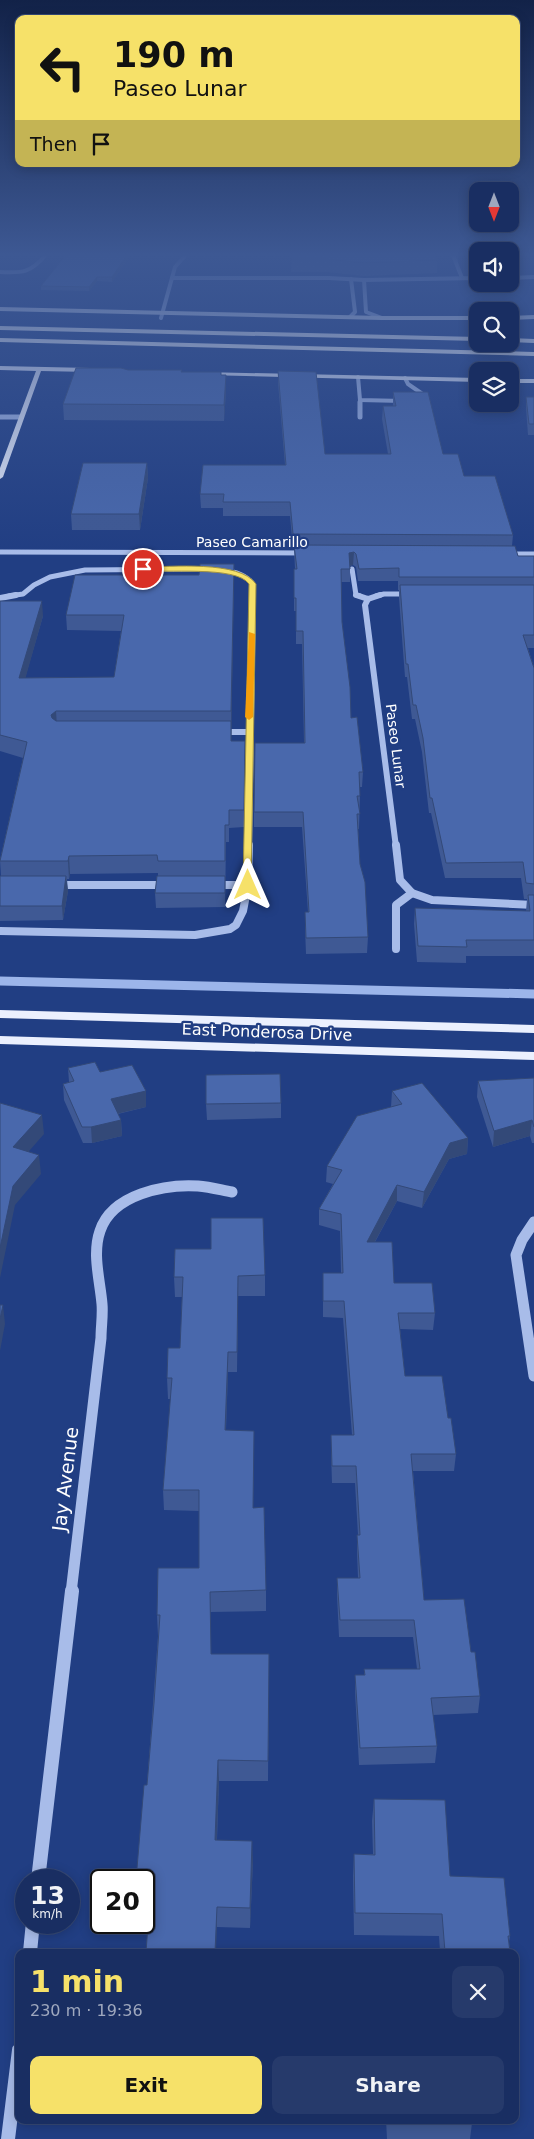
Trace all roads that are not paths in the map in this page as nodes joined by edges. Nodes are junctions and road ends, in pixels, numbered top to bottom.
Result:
1 (511, 355) edge
2 (534, 356) edge
3 (0, 368) edge
4 (39, 369) junction
5 (95, 370) edge
6 (197, 373) edge
7 (358, 377) junction
8 (405, 378) junction
9 (469, 380) edge
10 (519, 381) edge
11 (534, 381) edge
12 (360, 400) junction
13 (410, 401) edge
14 (419, 401) edge
15 (0, 417) edge
16 (21, 417) junction
17 (360, 417) dead end
18 (0, 477) edge
19 (0, 552) edge
20 (310, 553) edge
21 (505, 554) edge
22 (534, 554) edge
23 (352, 569) edge
24 (421, 594) edge
25 (0, 598) edge
26 (368, 599) junction
27 (210, 732) edge
28 (249, 732) junction
29 (50, 885) edge
30 (178, 885) edge
31 (208, 885) edge
32 (248, 885) junction
33 (412, 893) junction
34 (534, 905) edge
35 (0, 931) edge
36 (396, 949) dead end
37 (0, 1014) edge
38 (534, 1029) edge
39 (0, 1040) edge
40 (534, 1056) edge
41 (232, 1192) dead end
42 (534, 1222) edge
43 (534, 1376) edge
44 (39, 1869) edge
45 (32, 1934) edge
46 (30, 1949) edge
47 (15, 2082) edge
48 (8, 2139) edge

1 - 2 highway
3 - 4 main road
4 - 5 main road
4 - 16 main road
6 - 7 main road
7 - 8 main road
7 - 12 street
8 - 9 main road
8 - 14 street
10 - 11 main road
12 - 13 street
12 - 17 street
15 - 16 street
16 - 18 main road
19 - 20 street, Paseo Camarillo
21 - 22 street
23 - 26 street
24 - 26 street
25 - 28 street
26 - 33 street, Paseo Lunar
27 - 28 street
28 - 32 street
29 - 30 street
31 - 32 street
32 - 35 street
33 - 34 street
33 - 36 street
37 - 38 main road, East Ponderosa Drive
39 - 40 main road, East Ponderosa Drive
41 - 44 street, Jay Avenue
42 - 43 street
45 - 46 street
47 - 48 street

